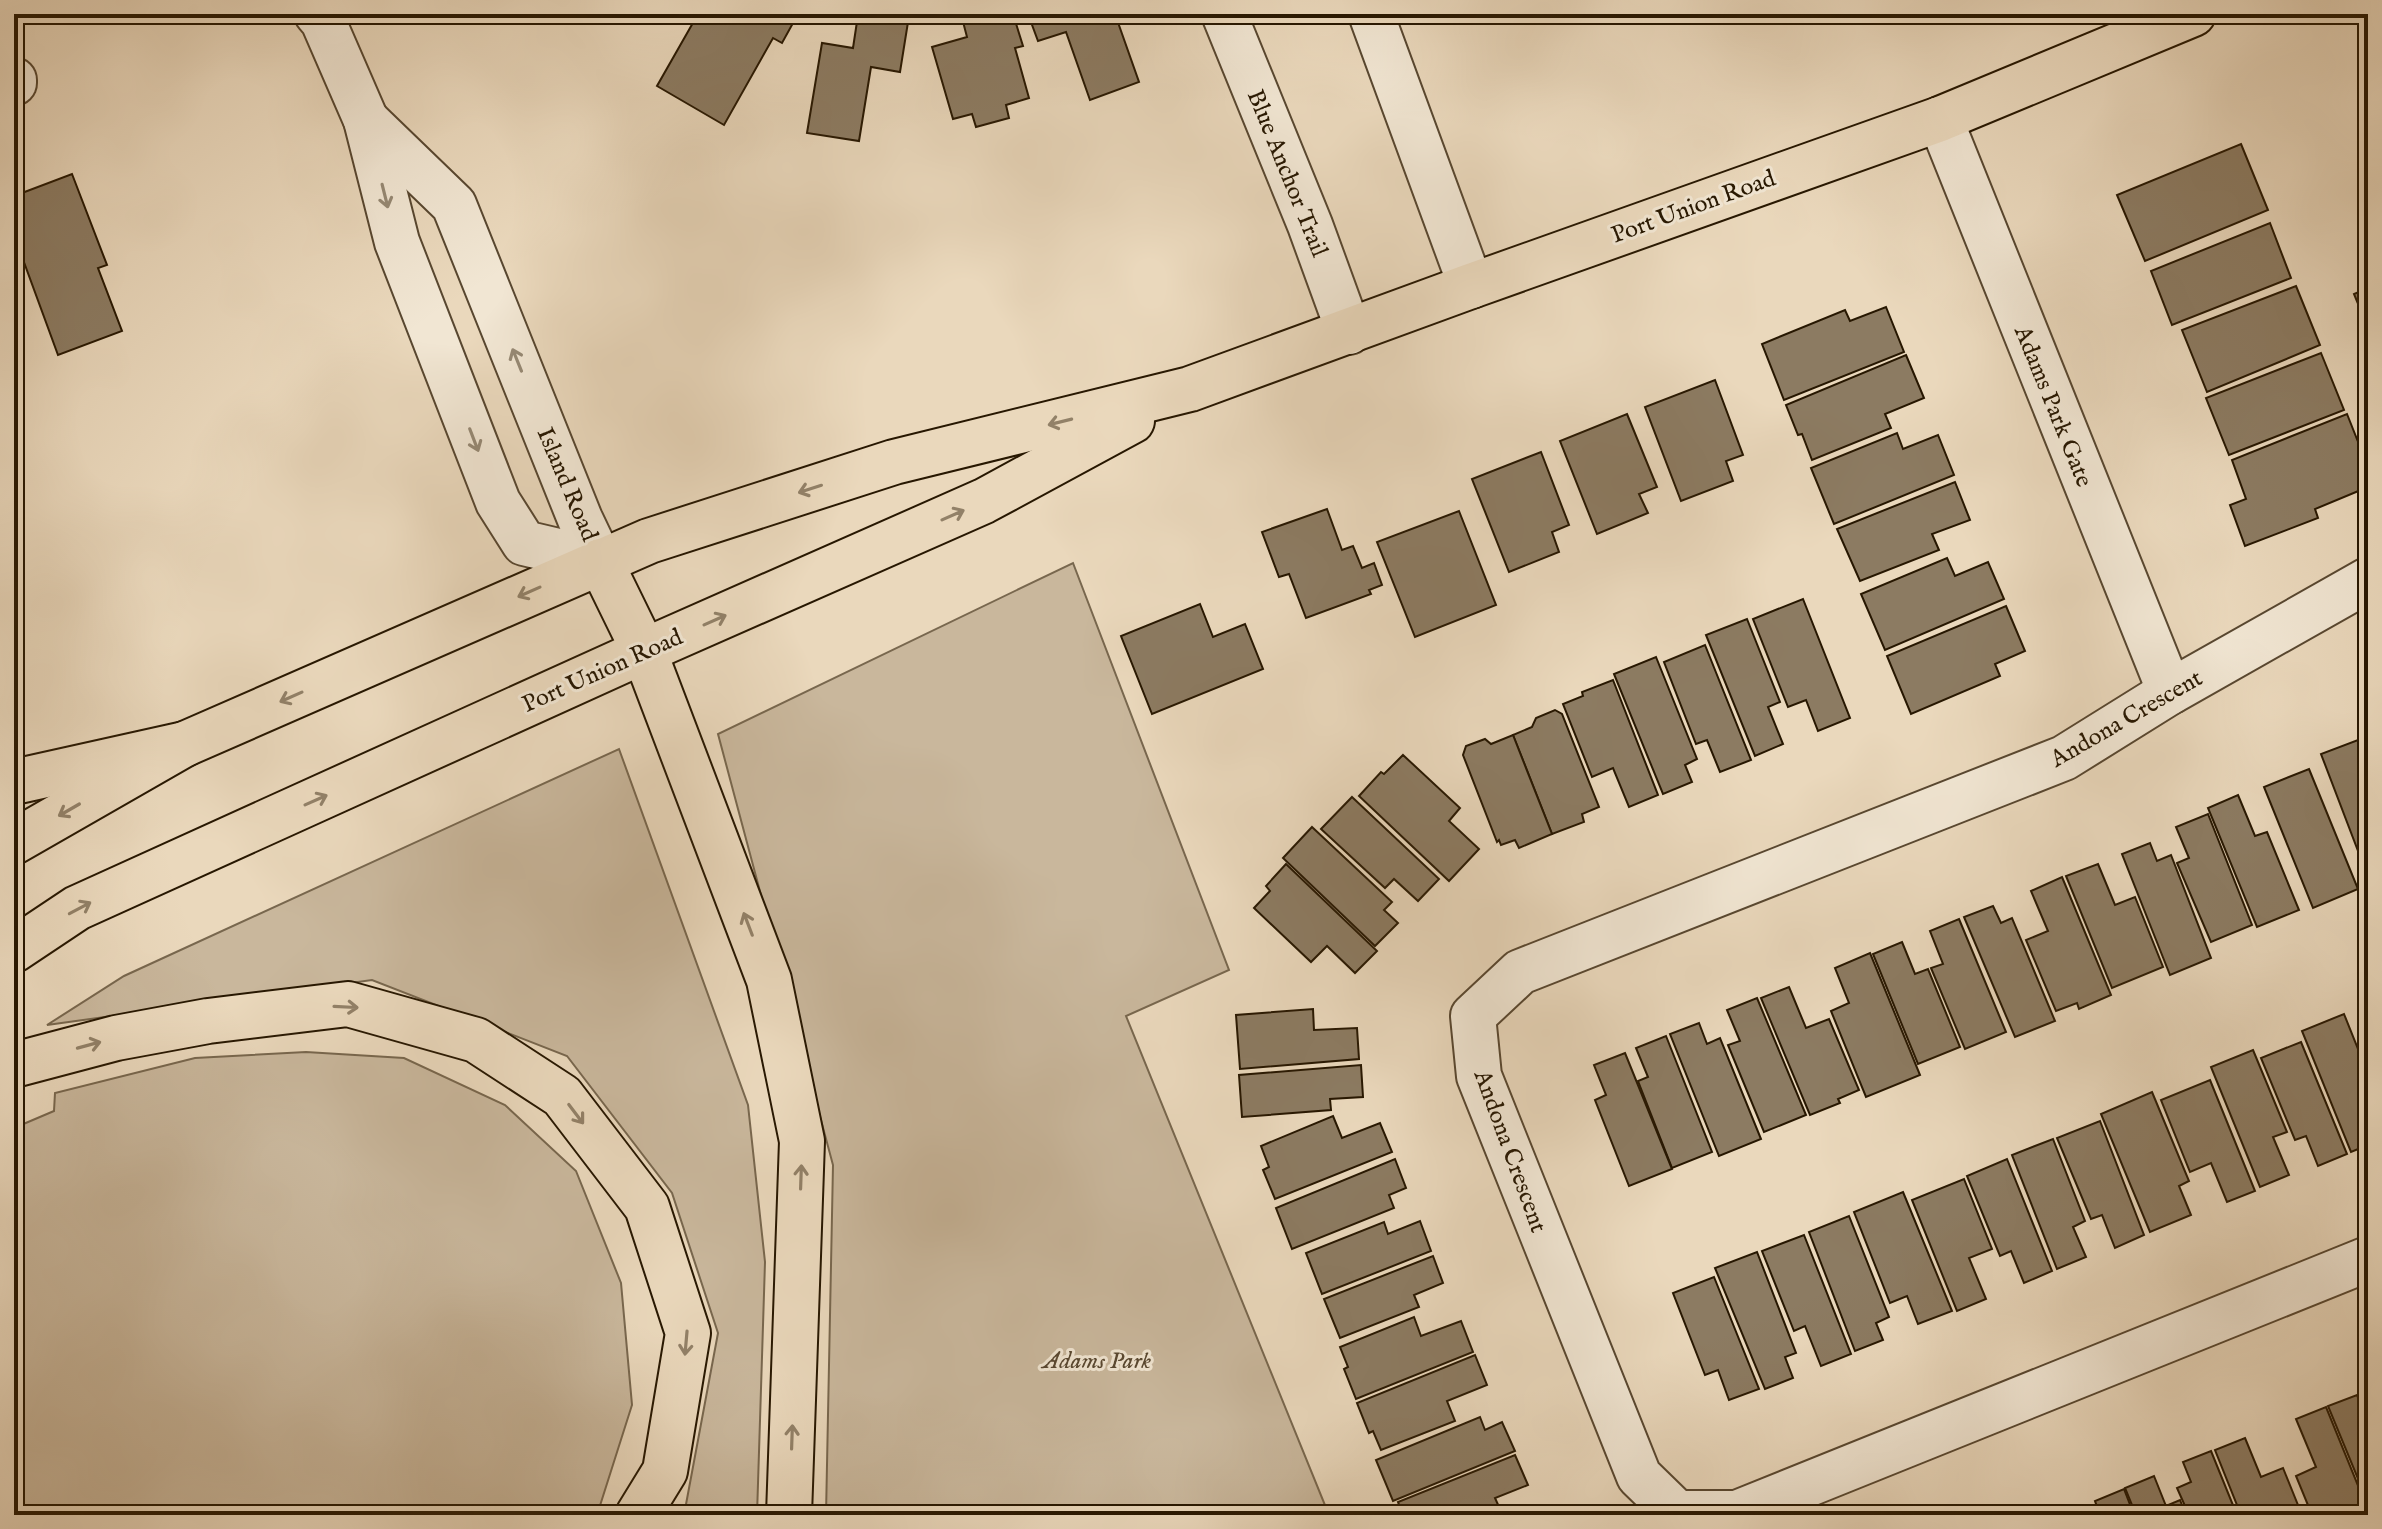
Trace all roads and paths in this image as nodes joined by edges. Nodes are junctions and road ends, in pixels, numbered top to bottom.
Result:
1 (317, 14) edge
2 (1224, 14) edge
3 (1371, 14) edge
4 (2193, 14) edge
5 (1940, 119) junction
6 (366, 120) junction
7 (1471, 286) junction
8 (1349, 332) junction
9 (1190, 389) junction
10 (600, 561) junction
11 (2368, 580) edge
12 (644, 651) junction
13 (2170, 692) junction
14 (185, 744) junction
15 (14, 782) edge
16 (14, 842) edge
17 (14, 950) edge
18 (14, 1065) edge
19 (2368, 1259) edge
20 (638, 1515) edge
21 (789, 1515) edge

1 - 6 street, Island Road
2 - 8 street, Blue Anchor Trail
3 - 7 street
4 - 5 main road, Port Union Road
5 - 7 main road, Port Union Road
5 - 13 street, Adams Park Gate
10 -> 6 street, Island Road
6 -> 10 street, Island Road
7 - 8 main road, Port Union Road
8 - 9 main road, Port Union Road
9 -> 10 main road, Port Union Road
12 -> 9 main road, Port Union Road
10 - 12 main road
10 -> 14 main road, Port Union Road
11 - 13 street, Andona Crescent
17 -> 12 main road, Port Union Road
21 -> 12 main road
13 - 19 street, Andona Crescent
14 - 15 main road
14 -> 16 main road, Port Union Road
18 -> 20 main road

